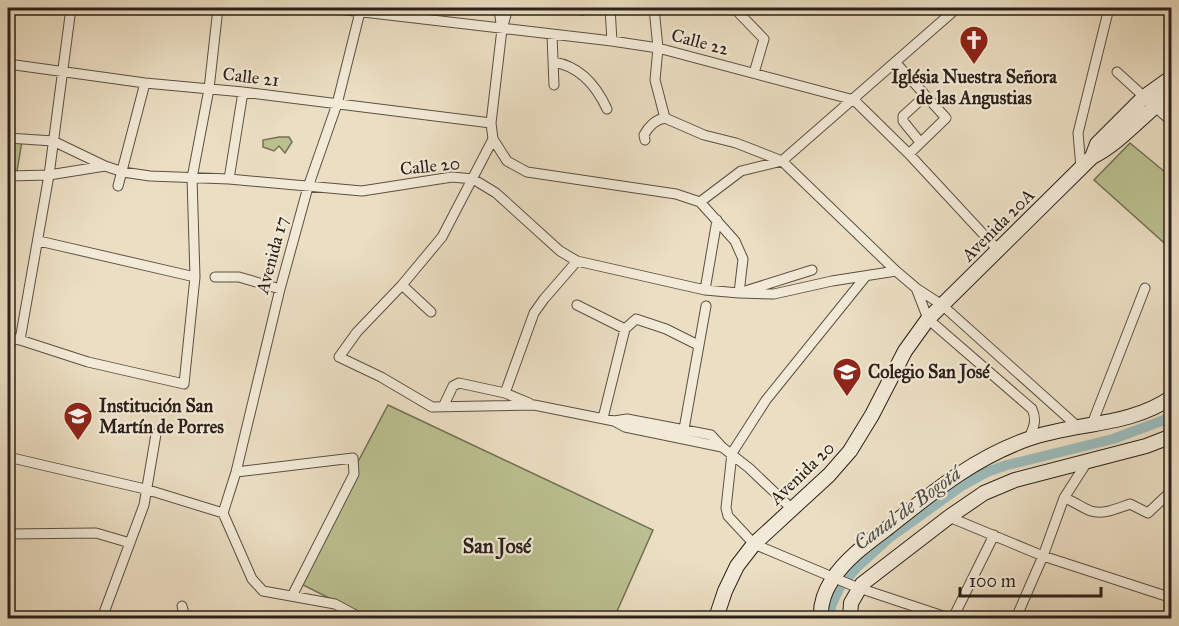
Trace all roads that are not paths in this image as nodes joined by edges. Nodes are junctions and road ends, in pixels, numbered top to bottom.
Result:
1 (71, 8) edge
2 (218, 8) edge
3 (329, 8) edge
4 (499, 8) edge
5 (508, 8) edge
6 (567, 8) edge
7 (598, 8) edge
8 (610, 8) edge
9 (654, 8) edge
10 (734, 8) edge
11 (957, 8) edge
12 (1109, 8) edge
13 (360, 10) edge
14 (502, 29) junction
15 (552, 35) junction
16 (612, 41) junction
17 (658, 48) junction
18 (553, 62) junction
19 (896, 63) junction
20 (8, 64) edge
21 (62, 71) junction
22 (1117, 72) dead end
23 (754, 73) junction
24 (1172, 77) edge
25 (145, 84) junction
26 (554, 85) dead end
27 (209, 89) junction
28 (243, 92) junction
29 (1172, 93) edge
30 (925, 96) junction
31 (854, 100) junction
32 (1149, 102) junction
33 (337, 104) junction
34 (607, 109) dead end
35 (665, 118) junction
36 (1172, 122) edge
37 (491, 123) junction
38 (8, 138) edge
39 (493, 139) junction
40 (645, 140) dead end
41 (53, 141) junction
42 (920, 142) junction
43 (909, 154) junction
44 (782, 161) junction
45 (105, 166) junction
46 (1081, 168) junction
47 (123, 172) junction
48 (49, 175) junction
49 (8, 176) edge
50 (192, 178) junction
51 (229, 179) junction
52 (473, 179) junction
53 (118, 186) dead end
54 (308, 187) junction
55 (700, 202) junction
56 (717, 220) junction
57 (39, 241) junction
58 (998, 250) junction
59 (577, 261) junction
60 (812, 270) dead end
61 (896, 271) junction
62 (866, 276) junction
63 (195, 277) junction
64 (215, 277) dead end
65 (402, 285) junction
66 (916, 288) junction
67 (1145, 288) dead end
68 (280, 290) junction
69 (705, 290) junction
70 (739, 293) junction
71 (577, 305) dead end
72 (942, 305) junction
73 (706, 306) dead end
74 (431, 312) dead end
75 (928, 319) junction
76 (961, 322) junction
77 (625, 329) junction
78 (948, 336) junction
79 (8, 338) edge
80 (20, 340) junction
81 (699, 345) junction
82 (505, 393) junction
83 (1172, 397) edge
84 (534, 405) junction
85 (443, 407) junction
86 (603, 418) junction
87 (614, 421) junction
88 (1092, 424) junction
89 (1077, 426) junction
90 (684, 429) junction
91 (156, 434) dead end
92 (1172, 436) edge
93 (1029, 438) junction
94 (722, 447) junction
95 (732, 453) junction
96 (8, 457) edge
97 (1087, 462) junction
98 (236, 472) junction
99 (145, 489) junction
100 (1172, 495) edge
101 (1064, 498) junction
102 (791, 508) junction
103 (223, 513) junction
104 (949, 517) junction
105 (8, 534) edge
106 (994, 535) junction
107 (130, 543) junction
108 (754, 544) junction
109 (1043, 556) junction
110 (836, 579) junction
111 (857, 588) junction
112 (292, 596) junction
113 (1172, 598) edge
114 (182, 606) dead end
115 (102, 618) edge
116 (185, 618) edge
117 (361, 618) edge
118 (716, 618) edge
119 (821, 618) edge
120 (850, 618) edge
121 (951, 618) edge
122 (1016, 618) edge

1 - 21 street
2 - 27 street
3 - 13 street, Calle 22
4 - 14 street
5 - 14 street
6 - 7 street
8 - 16 street
9 - 17 street
10 - 23 street
11 - 19 street
12 - 46 street
13 - 14 street, Calle 22
13 - 33 street, Avenida 17
14 - 15 street, Calle 22
14 - 37 street
15 - 16 street, Calle 22
15 - 18 street
16 - 17 street, Calle 22
17 - 23 street, Calle 22
17 - 35 street
18 - 26 street
18 - 34 street
19 - 30 street
19 - 31 street
20 - 21 street, Calle 21
21 - 25 street, Calle 21
21 - 41 street
22 - 32 street
23 - 31 street, Calle 22
24 - 32 main road, Avenida 20A
25 - 27 street, Calle 21
25 - 47 street
27 - 28 street, Calle 21
27 - 50 street
28 - 33 street, Calle 21
28 - 51 street
29 - 32 main road, Avenida 20A
30 - 42 street
30 - 42 street
31 - 43 street, Calle 22
31 - 44 street
32 - 36 street
32 - 46 main road, Avenida 20A
33 - 37 street, Calle 21
33 - 54 street, Avenida 17
35 - 40 street
35 - 44 street
37 - 39 street
38 - 41 street
39 - 52 street
39 - 55 street
41 - 45 street
41 - 48 street
42 - 43 street
43 - 58 street, Calle 22
44 - 55 street
44 - 61 street
45 - 47 street, Calle 20
45 - 48 street, Calle 20
46 - 58 main road, Avenida 20A
47 - 50 street, Calle 20
47 - 53 street
48 - 49 street, Calle 20
48 - 57 street
50 - 51 street, Calle 20
50 - 63 street
51 - 54 street, Calle 20
52 - 54 street, Calle 20
52 - 59 street, Calle 20
52 - 65 street
54 - 68 street, Avenida 17
55 - 56 street
56 - 69 street
56 - 70 street
57 - 63 street
57 - 80 street
58 - 72 main road, Avenida 20A
59 - 69 street, Calle 20
59 - 82 street
60 - 70 street
61 - 62 street, Calle 20
61 - 66 street
62 - 70 street, Calle 20
62 - 95 street
63 - 80 street
64 - 68 street
65 - 74 street
65 - 85 street
66 - 72 street
66 - 75 street
67 - 88 street
68 - 98 street, Avenida 17
69 - 70 street, Calle 20
71 - 77 street
72 - 75 main road, Avenida 20A
72 - 76 street
73 - 81 street
75 - 78 street
75 - 102 main road, Avenida 20
76 - 78 street
76 - 89 street
77 - 81 street
77 - 86 street
78 - 93 street
79 - 80 street
81 - 90 street
82 - 84 street
82 - 85 street
83 - 88 main road
84 - 85 street
84 - 86 street
86 - 87 street
87 - 90 street
87 - 94 street
88 - 89 main road
89 - 93 main road
90 - 94 street
91 - 99 street
92 - 97 main road
93 - 110 main road
94 - 95 street
95 - 102 street
95 - 108 street
96 - 99 street
97 - 101 street
97 - 104 main road
98 - 103 street, Avenida 17
98 - 112 street
99 - 103 street
99 - 107 street
100 - 101 street
101 - 109 street
102 - 108 main road, Avenida 20
103 - 112 street
104 - 106 street
104 - 111 main road
105 - 107 street
106 - 109 street
106 - 121 street
107 - 115 street
108 - 110 street
108 - 118 main road, Avenida 20
109 - 113 street
109 - 122 street
110 - 111 street
110 - 119 main road
111 - 120 main road
111 - 121 street
112 - 117 street
114 - 116 street

